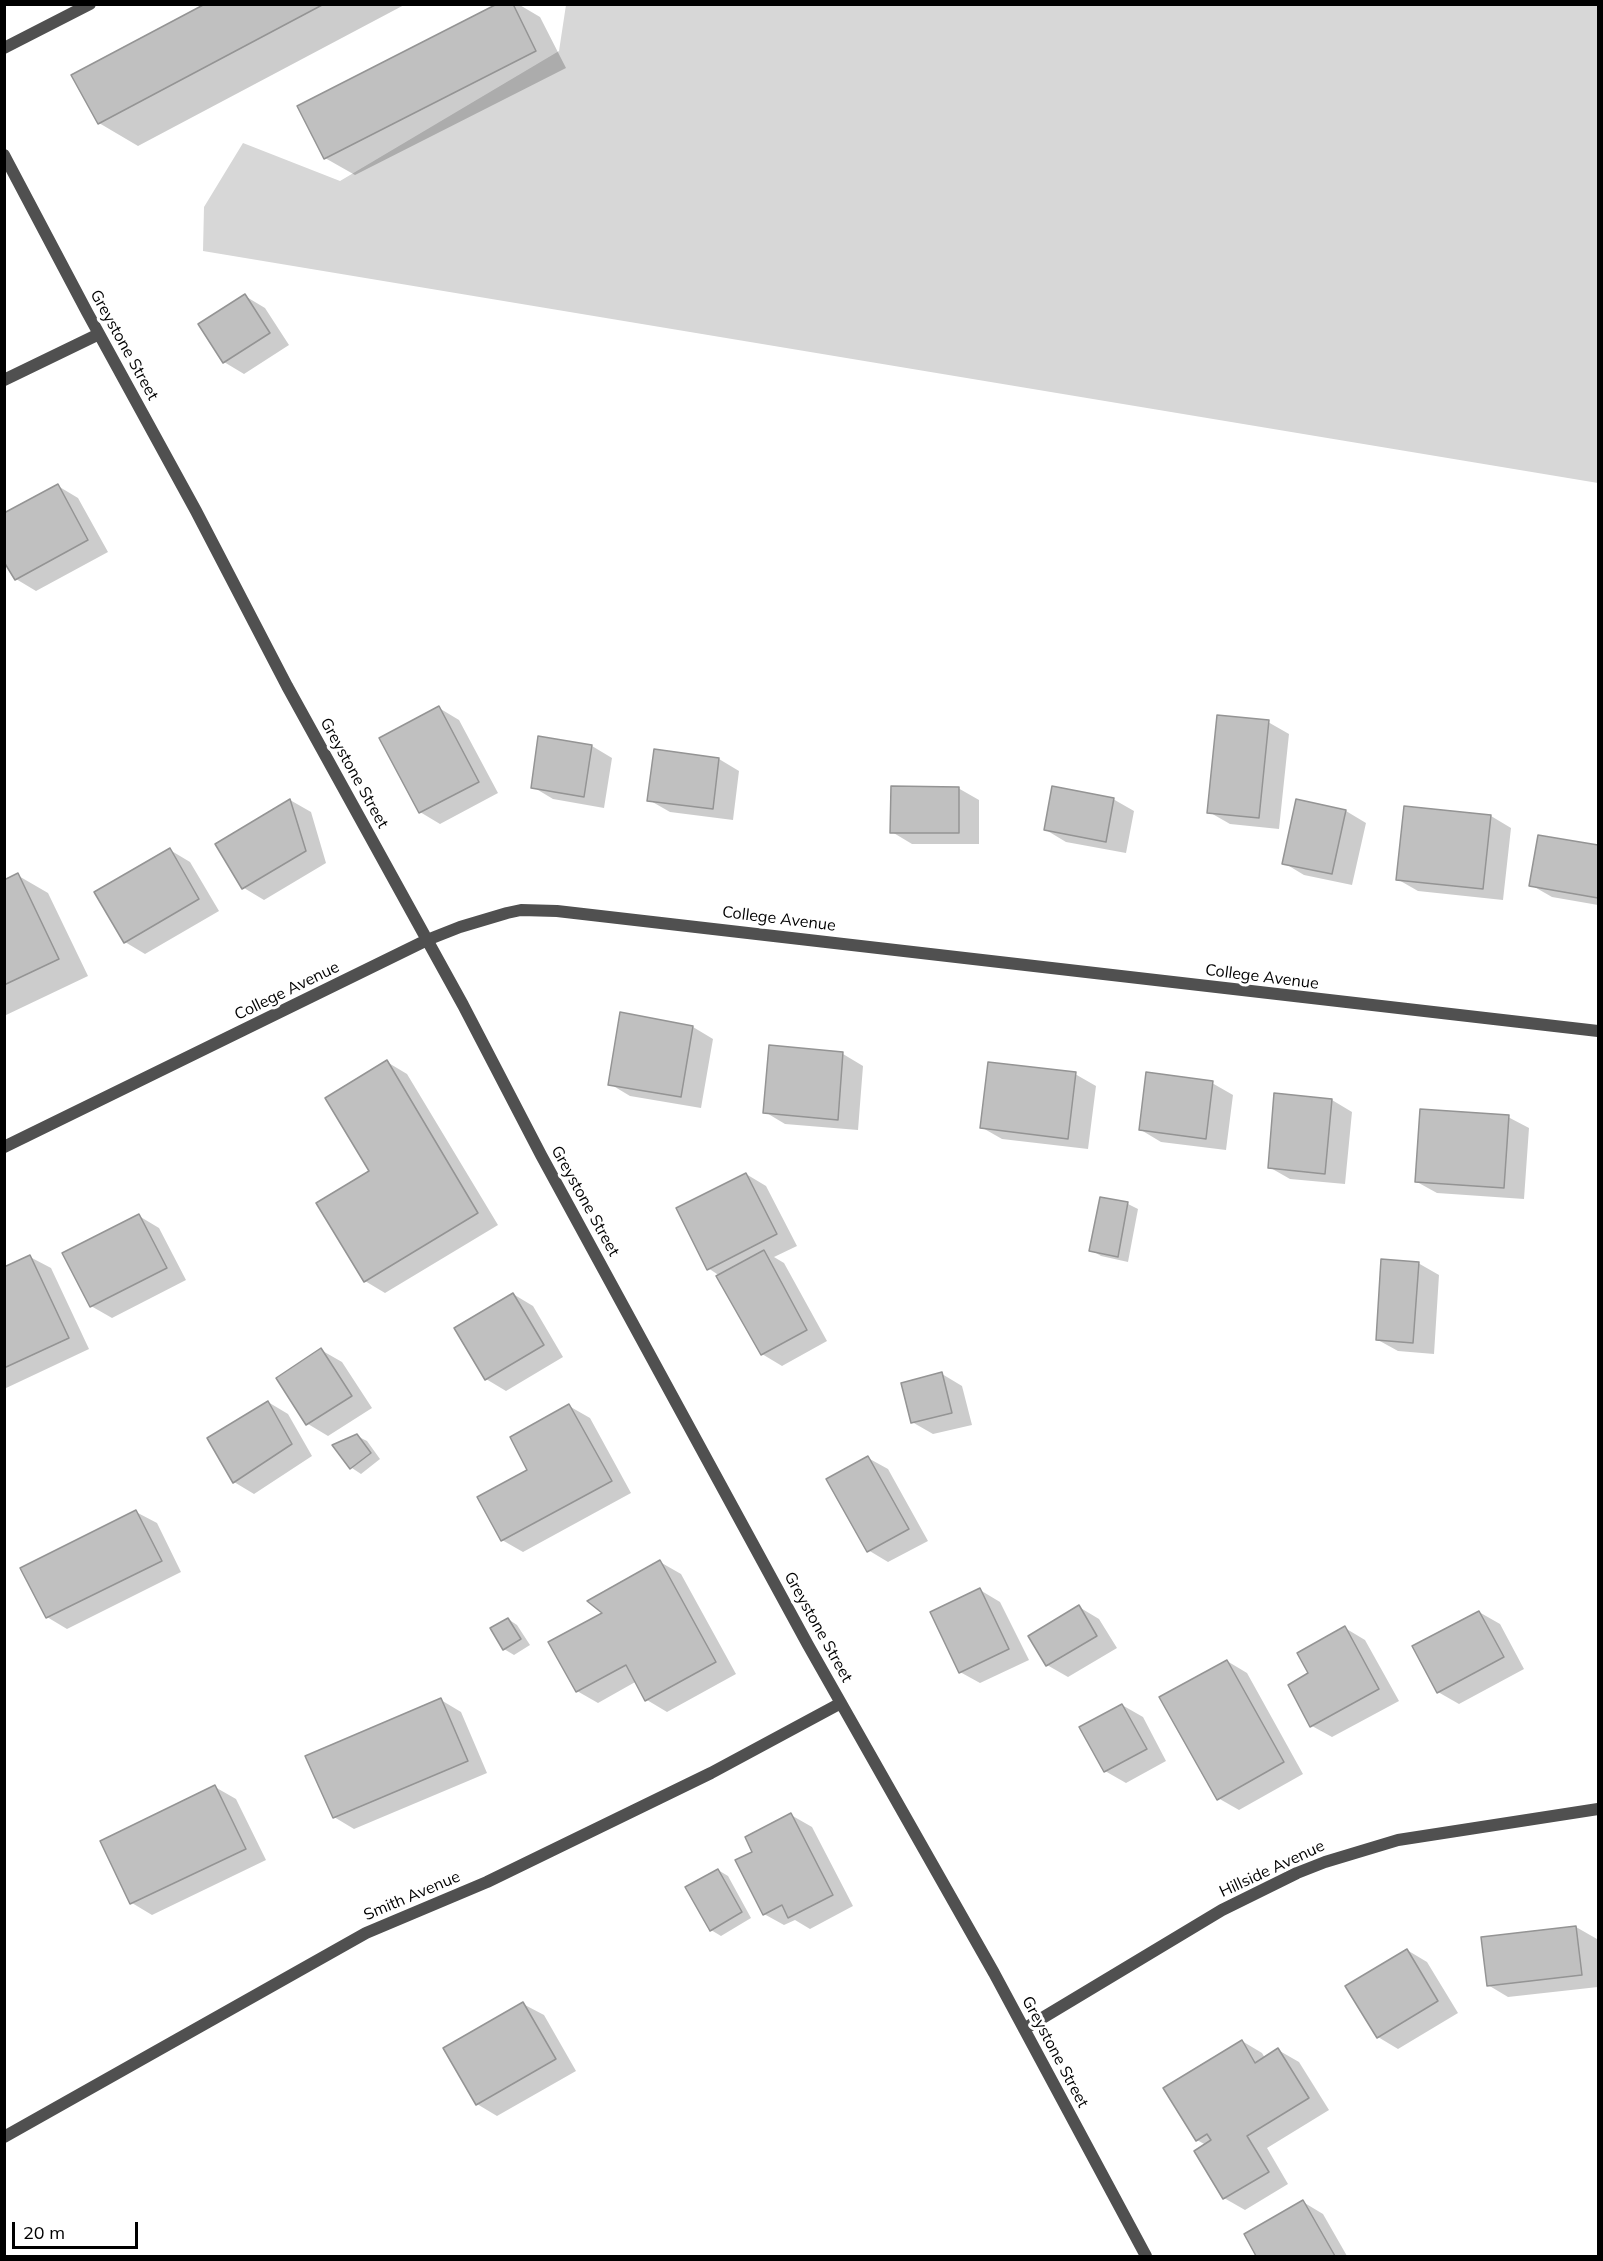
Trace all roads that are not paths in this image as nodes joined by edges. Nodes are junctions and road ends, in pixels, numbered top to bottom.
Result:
1 (90, 4) edge
2 (4, 48) edge
3 (4, 155) edge
4 (99, 334) junction
5 (4, 380) edge
6 (428, 940) junction
7 (1599, 1031) edge
8 (4, 1147) edge
9 (841, 1703) junction
10 (1599, 1809) edge
11 (1024, 2029) junction
12 (4, 2137) edge
13 (1146, 2256) edge

1 - 2 street
3 - 4 street, Greystone Street
4 - 5 street
4 - 6 street, Greystone Street
6 - 7 street, College Avenue
6 - 8 street, College Avenue
6 - 9 street, Greystone Street
9 - 11 street, Greystone Street
9 - 12 street, Smith Avenue
10 - 11 street, Hillside Avenue
11 - 13 street, Greystone Street

